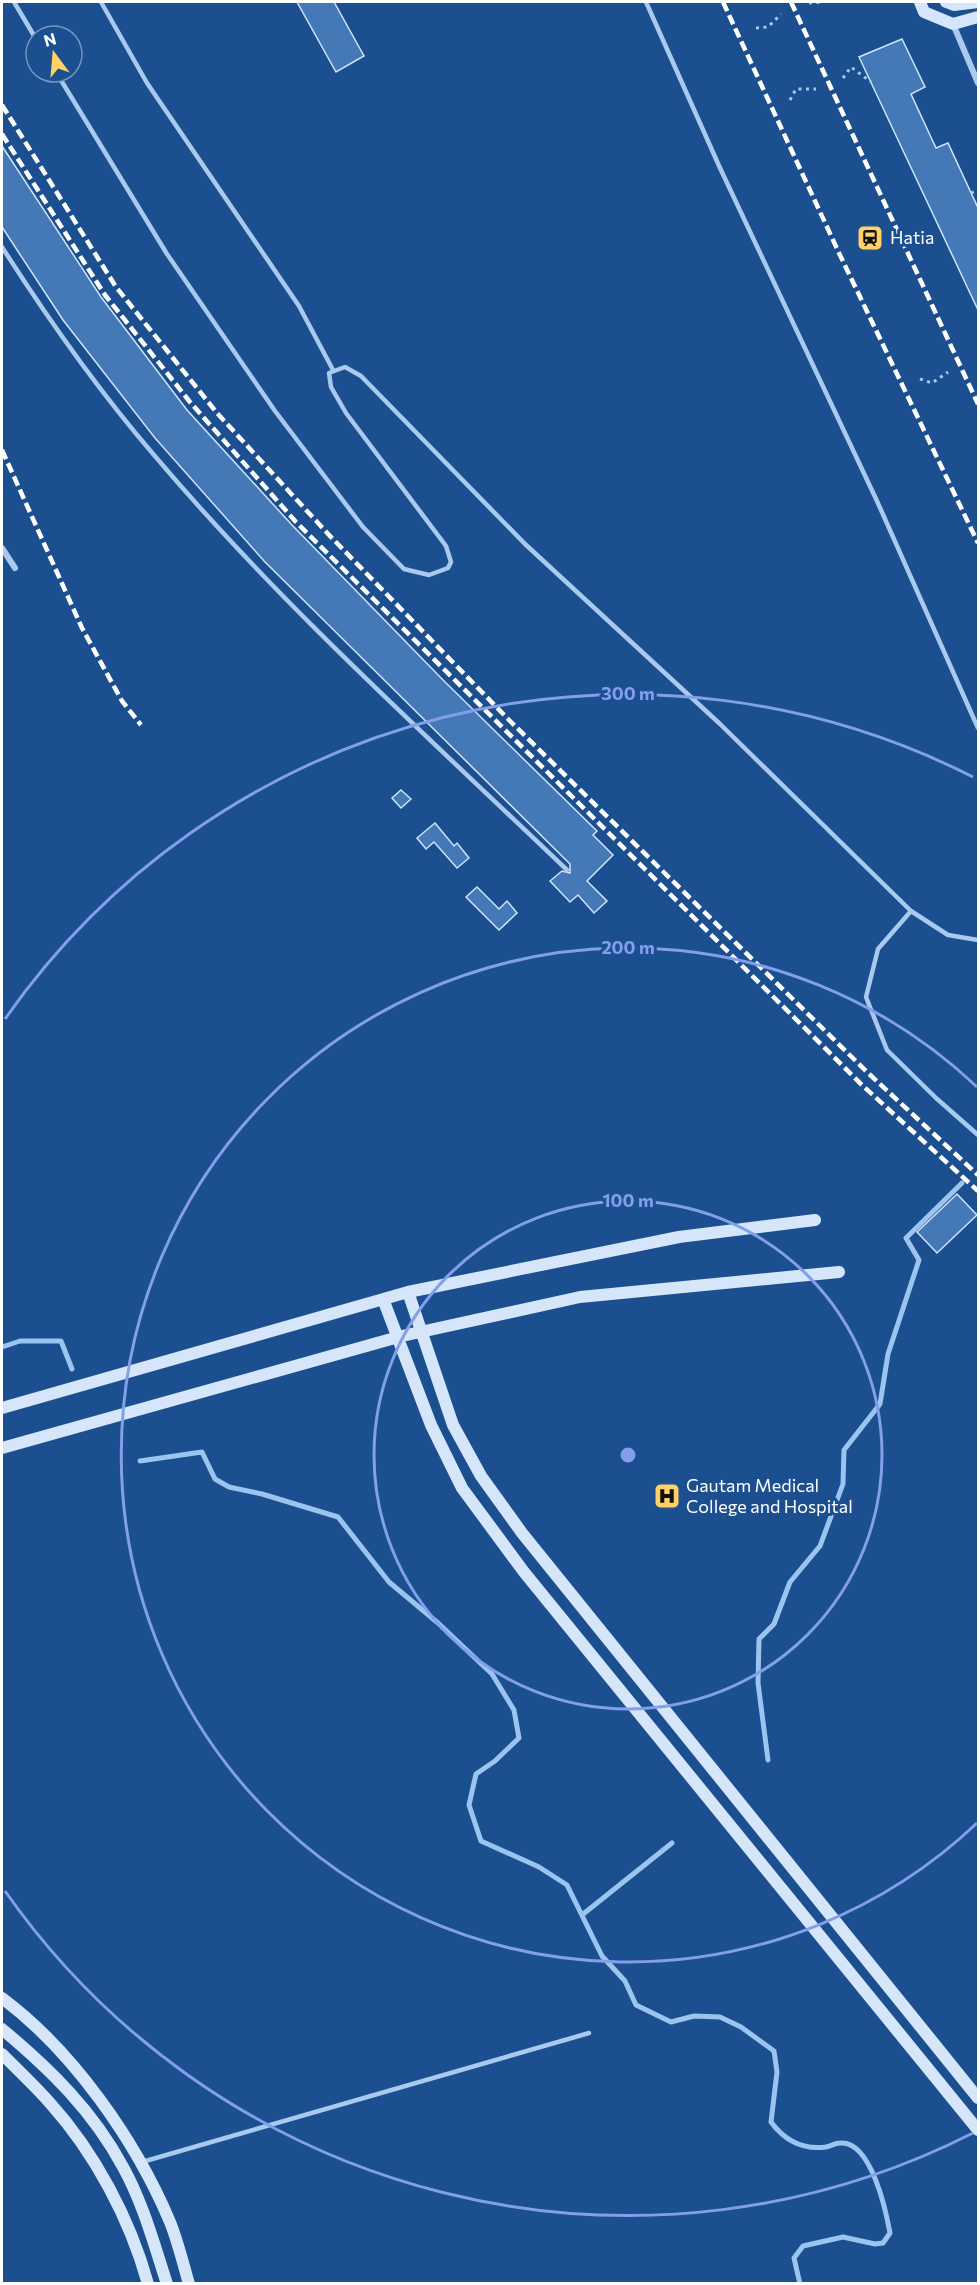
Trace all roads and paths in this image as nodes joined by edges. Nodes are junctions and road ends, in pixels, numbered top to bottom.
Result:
1 (14, 2) edge
2 (100, 2) edge
3 (646, 2) edge
4 (822, 2) edge
5 (920, 2) edge
6 (946, 2) edge
7 (978, 2) edge
8 (809, 3) dead end
9 (781, 15) dead end
10 (978, 17) edge
11 (27, 24) edge
12 (953, 24) junction
13 (756, 28) dead end
14 (843, 78) dead end
15 (871, 82) dead end
16 (978, 83) edge
17 (63, 84) edge
18 (816, 89) dead end
19 (790, 100) dead end
20 (978, 190) edge
21 (971, 193) dead end
22 (2, 247) edge
23 (333, 370) junction
24 (948, 372) dead end
25 (920, 379) dead end
26 (2, 548) edge
27 (15, 568) dead end
28 (978, 728) edge
29 (567, 870) dead end
30 (911, 911) junction
31 (978, 940) edge
32 (978, 1135) edge
33 (814, 1220) dead end
34 (839, 1272) dead end
35 (408, 1292) junction
36 (383, 1299) junction
37 (422, 1332) junction
38 (398, 1338) junction
39 (2, 1408) edge
40 (2, 1448) edge
41 (2, 1998) edge
42 (2, 2029) edge
43 (589, 2033) dead end
44 (2, 2054) edge
45 (978, 2098) edge
46 (978, 2130) edge
47 (139, 2163) junction
48 (148, 2283) edge
49 (167, 2283) edge
50 (189, 2283) edge

1 - 11 lane
2 - 23 lane
3 - 28 lane
4 - 8 path
5 - 12 street
6 - 7 street
9 - 13 path
10 - 12 street
12 - 16 street
14 - 15 path
17 - 23 lane
18 - 19 path
20 - 21 path
22 - 29 lane
23 - 30 lane
24 - 25 path
26 - 27 street
30 - 31 lane
30 - 32 lane
33 - 35 street
34 - 37 street
35 - 36 street
35 - 37 street
36 - 38 street
36 - 39 street
37 - 38 street
37 - 45 street
38 - 40 street
38 - 46 street
41 - 47 street
42 - 49 street
43 - 47 lane
44 - 48 street
47 - 50 street

